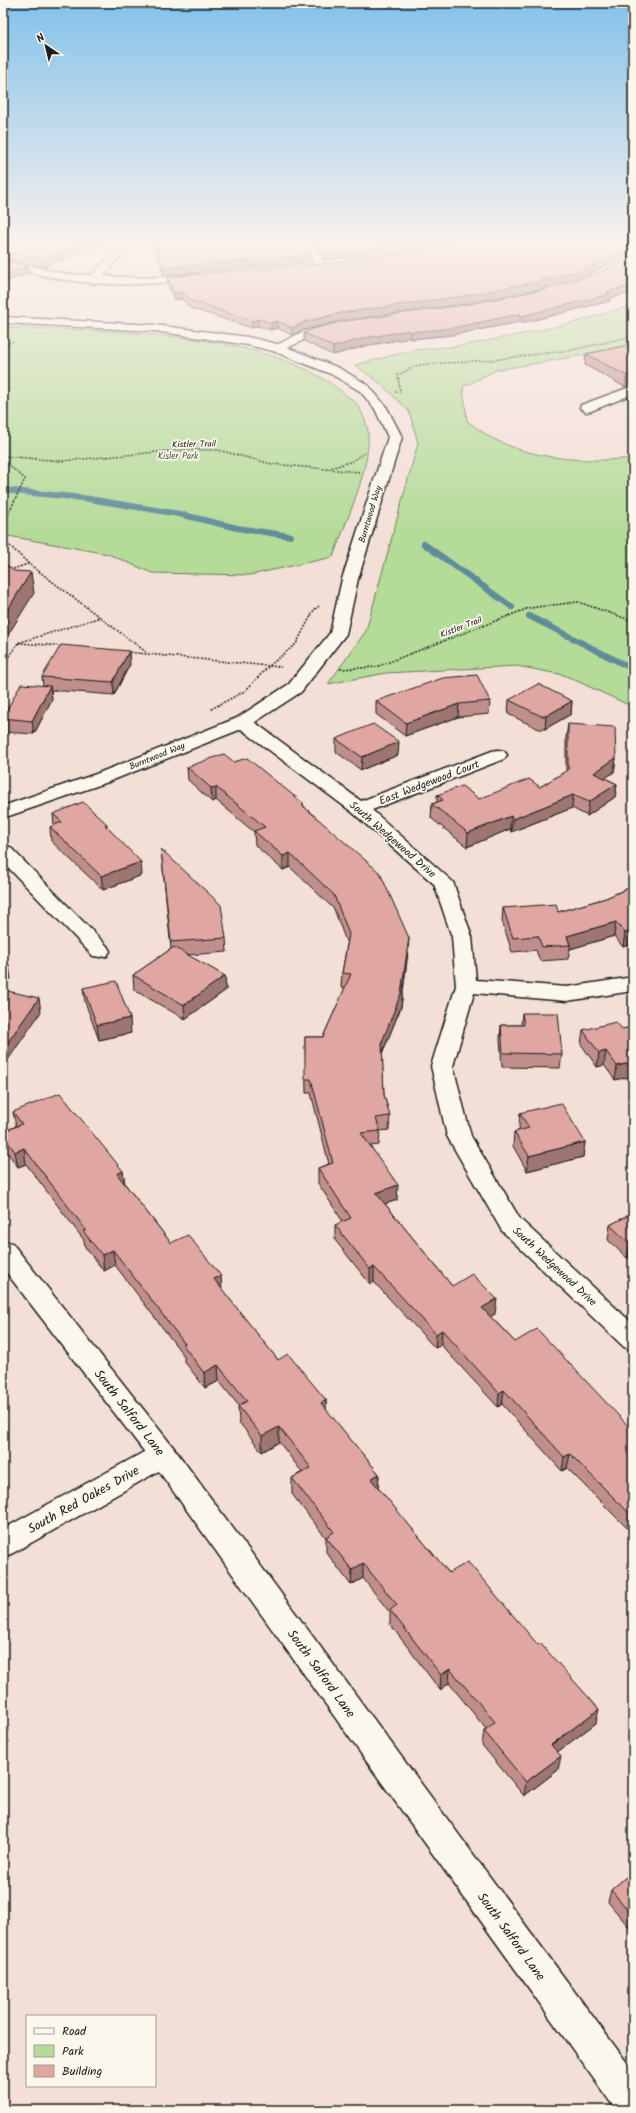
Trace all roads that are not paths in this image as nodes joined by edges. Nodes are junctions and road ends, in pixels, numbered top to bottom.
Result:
1 (238, 340) edge
2 (294, 340) edge
3 (277, 348) junction
4 (633, 390) edge
5 (586, 408) dead end
6 (242, 722) junction
7 (498, 755) dead end
8 (359, 808) junction
9 (3, 812) edge
10 (3, 851) edge
11 (100, 951) dead end
12 (633, 984) edge
13 (466, 986) junction
14 (3, 1250) edge
15 (633, 1340) edge
16 (164, 1455) junction
17 (3, 1544) edge
18 (633, 2102) edge

1 - 3 street, Burntwood Way
2 - 3 street
3 - 6 street, Burntwood Way
4 - 5 street
6 - 8 street, South Wedgewood Drive
6 - 9 street, Burntwood Way
7 - 8 street, East Wedgewood Court
8 - 13 street, South Wedgewood Drive
10 - 11 street
12 - 13 street
13 - 15 street, South Wedgewood Drive
14 - 16 street, South Salford Lane
16 - 17 street, South Red Oakes Drive
16 - 18 street, South Salford Lane

